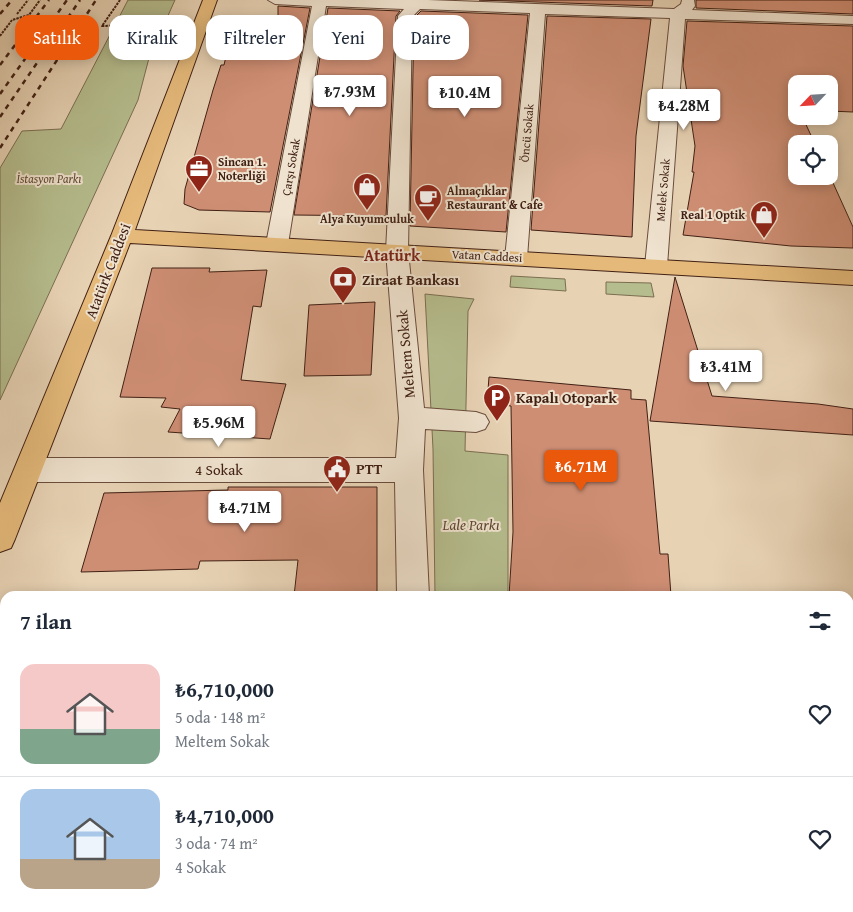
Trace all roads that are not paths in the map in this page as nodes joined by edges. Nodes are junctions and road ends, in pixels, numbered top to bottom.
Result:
1 (210, 0) edge
2 (275, 0) edge
3 (320, 1) edge
4 (421, 2) edge
5 (683, 7) edge
6 (538, 9) junction
7 (853, 20) edge
8 (122, 236) junction
9 (277, 244) junction
10 (397, 251) junction
11 (516, 258) junction
12 (656, 266) junction
13 (853, 278) edge
14 (412, 418) junction
15 (476, 422) dead end
16 (29, 470) junction
17 (409, 470) junction
18 (0, 539) edge
19 (413, 591) edge

1 - 8 main road, Atatürk Caddesi
2 - 3 street
3 - 4 street
3 - 9 street, Çarşı Sokak
4 - 6 street
4 - 10 street, Meltem Sokak
5 - 6 street
5 - 7 street
5 - 12 street, Melek Sokak
6 - 11 street, Öncü Sokak
8 - 9 main road, Vatan Caddesi
8 - 16 main road, Atatürk Caddesi
9 - 10 main road, Vatan Caddesi
10 - 11 main road, Vatan Caddesi
10 - 14 street, Meltem Sokak
11 - 12 main road, Vatan Caddesi
12 - 13 main road, Vatan Caddesi
14 - 15 street
14 - 17 street, Meltem Sokak
16 - 17 street, 4 Sokak
16 - 18 main road, Atatürk Caddesi
17 - 19 street, Meltem Sokak

